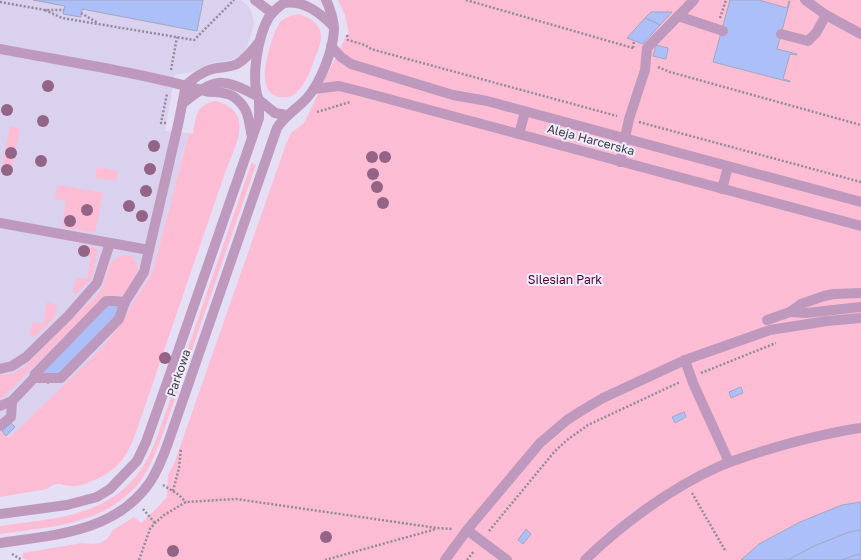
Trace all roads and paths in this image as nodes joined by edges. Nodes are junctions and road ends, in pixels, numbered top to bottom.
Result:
1 (234, 0) edge
2 (255, 0) edge
3 (326, 0) edge
4 (466, 0) edge
5 (694, 0) edge
6 (726, 0) edge
7 (805, 0) edge
8 (286, 1) edge
9 (0, 2) edge
10 (45, 10) junction
11 (64, 10) dead end
12 (81, 13) dead end
13 (272, 13) junction
14 (826, 15) junction
15 (678, 16) junction
16 (100, 24) junction
17 (334, 26) junction
18 (720, 30) joint
19 (782, 34) dead end
20 (861, 34) edge
21 (177, 37) junction
22 (634, 41) dead end
23 (259, 42) junction
24 (365, 45) dead end
25 (331, 46) junction
26 (633, 48) junction
27 (0, 49) edge
28 (646, 53) junction
29 (170, 74) dead end
30 (186, 85) junction
31 (168, 87) dead end
32 (314, 89) junction
33 (202, 90) junction
34 (258, 98) junction
35 (354, 100) dead end
36 (183, 103) junction
37 (317, 112) dead end
38 (525, 112) junction
39 (287, 115) junction
40 (613, 115) dead end
41 (166, 123) dead end
42 (646, 124) dead end
43 (861, 125) edge
44 (519, 134) junction
45 (252, 137) junction
46 (626, 139) junction
47 (620, 162) junction
48 (728, 167) junction
49 (861, 182) edge
50 (722, 189) junction
51 (861, 202) edge
52 (0, 223) edge
53 (861, 226) edge
54 (110, 243) junction
55 (149, 250) junction
56 (861, 293) edge
57 (124, 302) junction
58 (861, 307) edge
59 (790, 312) junction
60 (861, 318) edge
61 (767, 320) dead end
62 (779, 342) dead end
63 (685, 360) junction
64 (0, 369) edge
65 (34, 378) junction
66 (691, 378) junction
67 (12, 401) junction
68 (0, 406) edge
69 (0, 426) edge
70 (861, 428) edge
71 (181, 447) dead end
72 (729, 462) junction
73 (162, 484) dead end
74 (173, 491) junction
75 (186, 502) junction
76 (699, 507) dead end
77 (143, 509) dead end
78 (0, 514) edge
79 (155, 523) junction
80 (437, 528) junction
81 (467, 530) junction
82 (482, 541) junction
83 (0, 543) edge
84 (9, 552) dead end
85 (726, 552) dead end
86 (22, 560) edge
87 (139, 560) edge
88 (325, 560) edge
89 (445, 560) edge
90 (467, 560) edge
91 (507, 560) edge
92 (585, 560) edge

1 - 21 path
2 - 13 street
3 - 17 street
4 - 26 path
5 - 15 street
6 - 18 path
7 - 14 street
8 - 13 street
8 - 17 street
9 - 10 path
10 - 11 path
10 - 16 path
12 - 16 path
13 - 23 street
14 - 19 street
14 - 20 street
15 - 18 street
15 - 28 street
16 - 21 path
17 - 25 street
21 - 29 path
22 - 26 path
23 - 30 street
23 - 34 street
24 - 40 path
25 - 32 street
25 - 38 street, Aleja Harcerska
26 - 28 path
27 - 30 street
28 - 43 path
28 - 46 street
30 - 33 street
30 - 36 street
31 - 41 path
32 - 39 street
32 - 44 street, Aleja Harcerska
33 - 34 street
33 - 36 street
33 - 45 street
34 - 39 street
34 - 45 street, Parkowa
35 - 37 path
36 - 55 street
38 - 44 street
38 - 46 street, Aleja Harcerska
39 - 83 street, Parkowa
42 - 49 path
44 - 47 street, Aleja Harcerska
45 - 78 street, Parkowa
46 - 47 street
46 - 48 street, Aleja Harcerska
47 - 50 street, Aleja Harcerska
48 - 50 street
48 - 51 street, Aleja Harcerska
50 - 53 street, Aleja Harcerska
52 - 54 street
54 - 55 street
54 - 64 street
55 - 57 street
56 - 59 street
57 - 65 street
57 - 65 street
58 - 59 street
59 - 61 street
60 - 63 street
62 - 66 path
63 - 66 street
63 - 81 street
65 - 67 street
66 - 72 street
66 - 82 path
67 - 68 street
67 - 69 street
70 - 72 street
71 - 74 path
72 - 92 street
73 - 74 path
74 - 75 path
75 - 79 path
75 - 80 path
76 - 85 path
77 - 79 path
79 - 87 path
80 - 81 path
80 - 88 path
81 - 82 street
81 - 89 street
82 - 90 path
82 - 91 street
84 - 86 path

